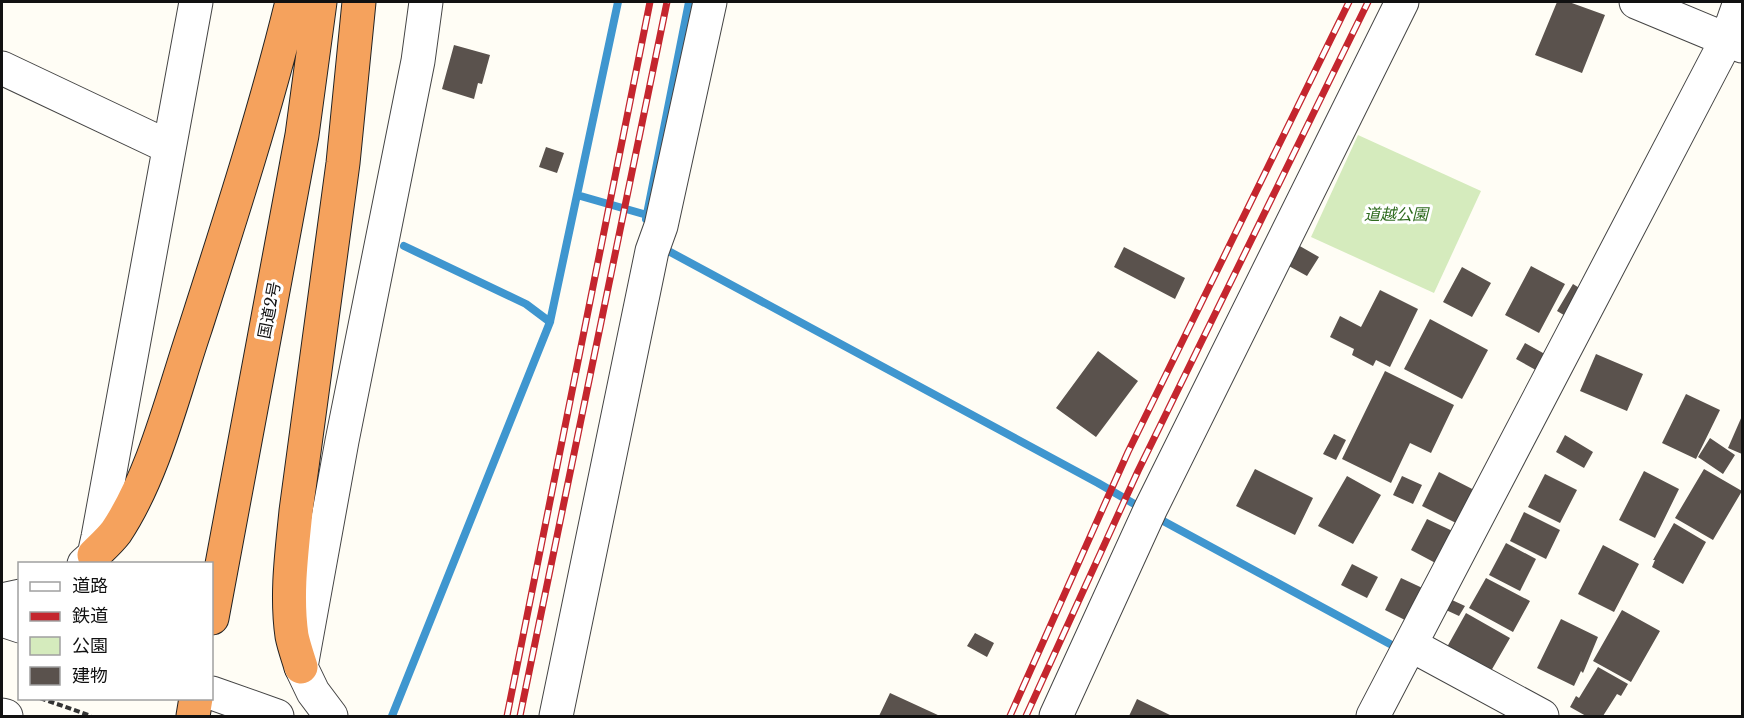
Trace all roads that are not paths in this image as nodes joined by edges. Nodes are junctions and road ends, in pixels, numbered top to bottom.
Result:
1 (196, 2) edge
2 (292, 2) edge
3 (320, 2) edge
4 (359, 2) edge
5 (426, 2) edge
6 (710, 2) edge
7 (1402, 2) edge
8 (1636, 2) edge
9 (1740, 2) edge
10 (1735, 42) edge
11 (2, 68) edge
12 (169, 147) junction
13 (89, 560) edge
14 (18, 596) edge
15 (2, 600) edge
16 (213, 613) edge
17 (2, 620) edge
18 (18, 625) edge
19 (1411, 645) junction
20 (301, 667) junction
21 (213, 693) edge
22 (196, 700) edge
23 (2, 715) edge
24 (6, 717) edge
25 (193, 717) edge
26 (278, 717) edge
27 (331, 717) edge
28 (556, 717) edge
29 (1056, 717) edge
30 (1373, 717) edge
31 (1542, 717) edge

1 - 12 street
2 - 13 highway
3 - 16 highway, 国道2号
4 - 20 highway
5 - 20 street
6 - 28 street
7 - 29 street
8 - 10 street
9 - 10 street
10 - 19 street
11 - 12 street
12 - 13 street
14 - 15 street
17 - 18 street
19 - 30 street
19 - 31 street
20 - 27 street
21 - 26 street
22 - 25 highway
23 - 24 street

